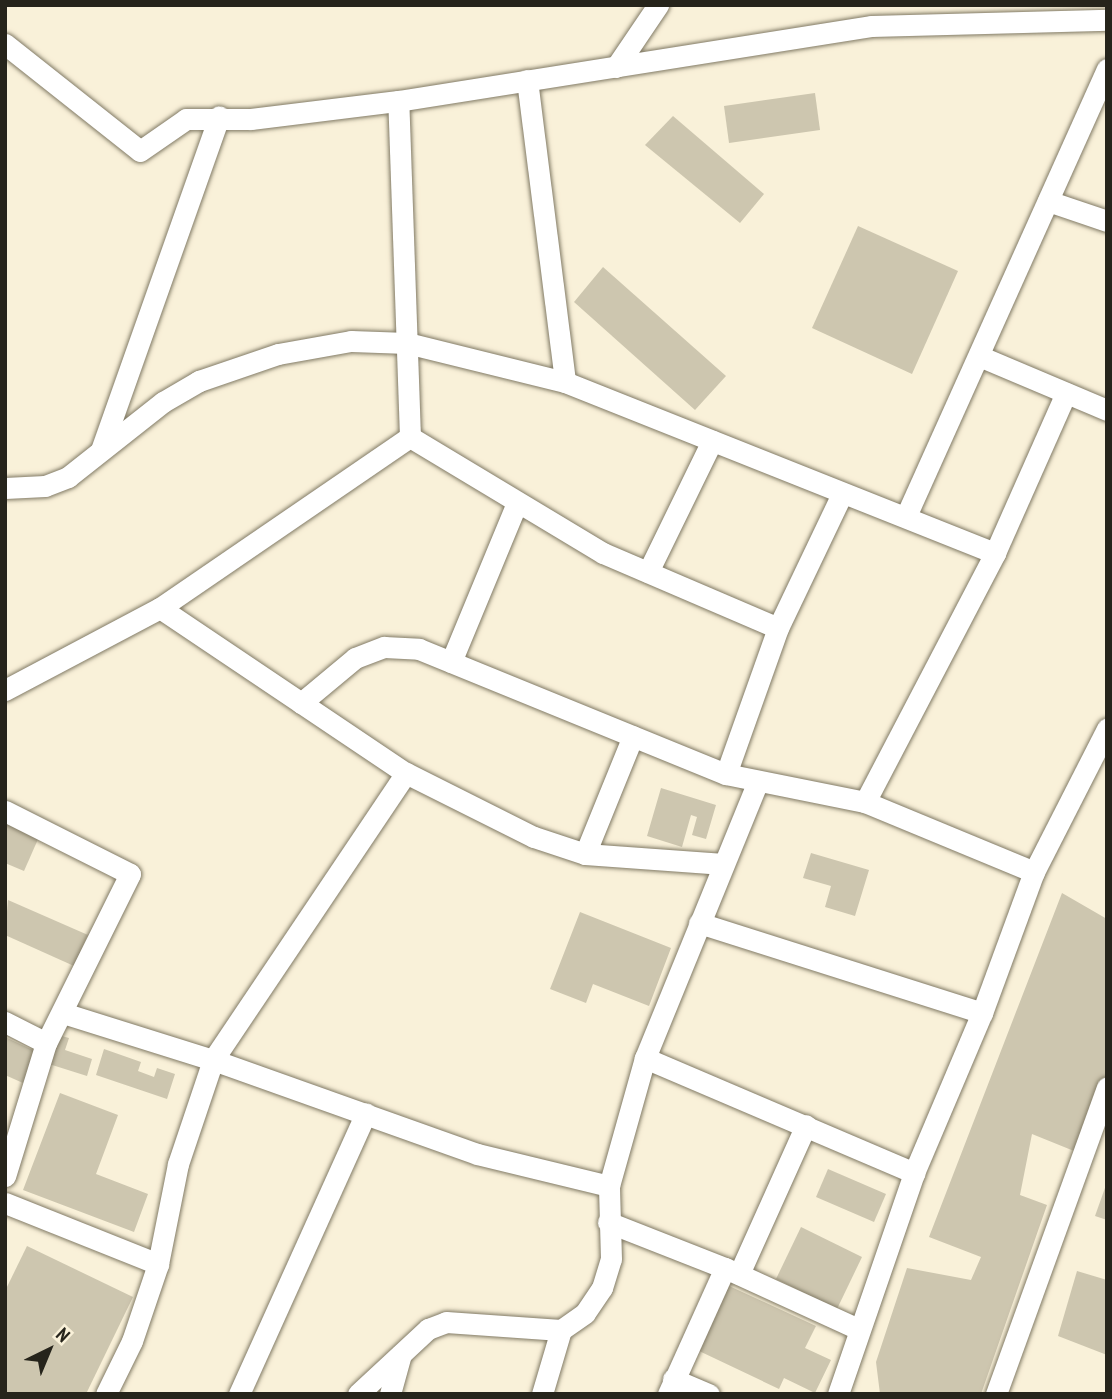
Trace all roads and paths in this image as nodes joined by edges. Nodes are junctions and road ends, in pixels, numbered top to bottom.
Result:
1 (657, 5) edge
2 (870, 16) edge
3 (1107, 20) edge
4 (5, 44) edge
5 (615, 67) junction
6 (1107, 69) edge
7 (527, 80) junction
8 (398, 101) junction
9 (219, 116) junction
10 (1048, 201) junction
11 (1107, 221) edge
12 (407, 343) junction
13 (979, 356) junction
14 (565, 382) junction
15 (1066, 393) junction
16 (1107, 410) edge
17 (410, 438) junction
18 (712, 442) junction
19 (101, 450) junction
20 (5, 488) edge
21 (842, 494) junction
22 (516, 505) junction
23 (906, 516) junction
24 (995, 553) junction
25 (648, 572) junction
26 (160, 608) junction
27 (778, 628) junction
28 (451, 662) junction
29 (5, 690) edge
30 (301, 703) junction
31 (1107, 729) edge
32 (633, 736) junction
33 (406, 773) junction
34 (726, 774) junction
35 (758, 781) junction
36 (865, 802) junction
37 (5, 811) edge
38 (585, 854) junction
39 (724, 864) junction
40 (1034, 872) junction
41 (699, 923) junction
42 (63, 1013) junction
43 (982, 1013) junction
44 (5, 1022) edge
45 (46, 1043) junction
46 (645, 1058) junction
47 (213, 1060) junction
48 (1107, 1087) edge
49 (366, 1113) junction
50 (806, 1125) junction
51 (914, 1173) junction
52 (5, 1176) edge
53 (609, 1186) junction
54 (5, 1203) edge
55 (608, 1222) junction
56 (158, 1264) junction
57 (732, 1271) junction
58 (858, 1329) junction
59 (561, 1330) junction
60 (401, 1354) junction
61 (670, 1386) edge
62 (106, 1394) edge
63 (239, 1394) edge
64 (358, 1394) edge
65 (390, 1394) edge
66 (542, 1394) edge
67 (709, 1394) edge
68 (838, 1394) edge
69 (996, 1394) edge

1 - 5 street
2 - 3 street
2 - 5 street
4 - 9 street
5 - 7 street
6 - 10 street
7 - 8 street
7 - 14 street
8 - 9 street
8 - 12 street
9 - 19 street
10 - 11 street
10 - 13 street
12 - 14 street
12 - 17 street
12 - 19 street
13 - 15 street
13 - 23 street
14 - 18 street
15 - 16 street
15 - 24 street
17 - 22 street
17 - 26 street
18 - 21 street
18 - 25 street
19 - 20 street
21 - 23 street
21 - 27 street
22 - 25 street
22 - 28 street
23 - 24 street
24 - 36 street
25 - 27 street
26 - 29 street
26 - 30 street
27 - 34 street
28 - 30 street
28 - 32 street
30 - 33 street
31 - 40 street
32 - 34 street
32 - 38 street
33 - 38 street
33 - 47 street
34 - 35 street
35 - 36 street
35 - 39 street
36 - 40 street
37 - 42 street
38 - 39 street
39 - 41 street
40 - 43 street
41 - 43 street
41 - 46 street
42 - 45 street
42 - 47 street
43 - 51 street
44 - 45 street
45 - 52 street
46 - 50 street
46 - 53 street
47 - 49 street
47 - 56 street
48 - 69 street
49 - 53 street
49 - 63 street
50 - 51 street
50 - 57 street
51 - 58 street
53 - 55 street
54 - 56 street
55 - 57 street
55 - 59 street
56 - 62 street
57 - 58 street
57 - 61 street
58 - 68 street
59 - 60 street
59 - 66 street
60 - 64 street
60 - 65 street
61 - 67 street

